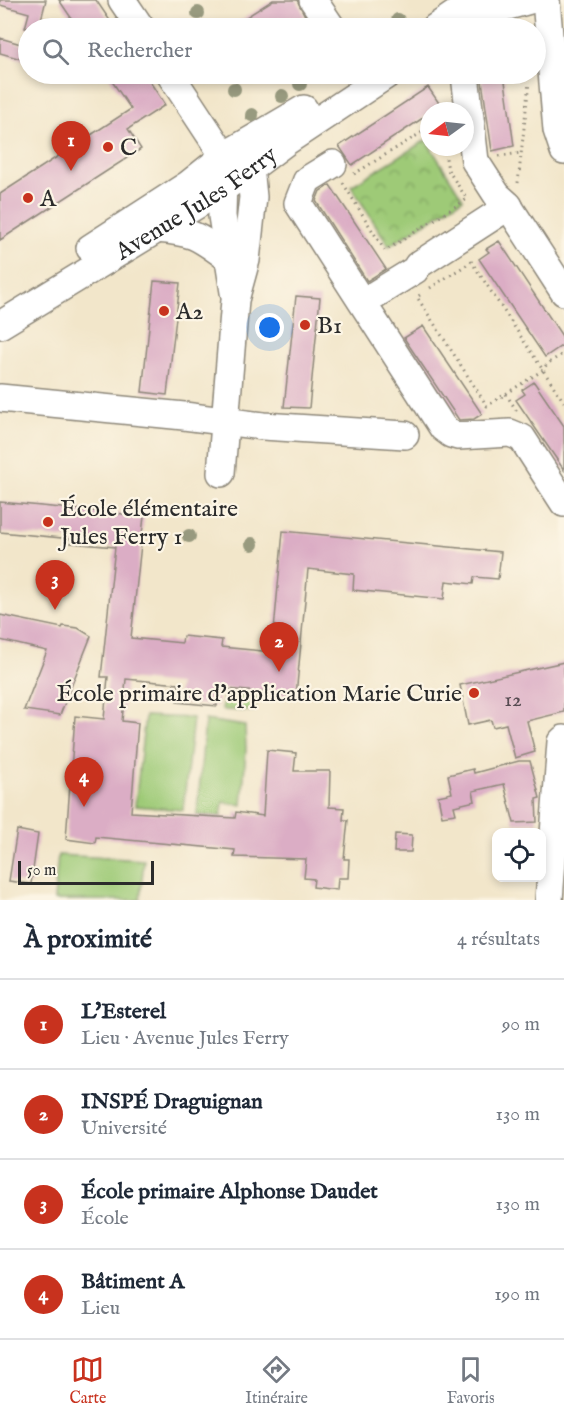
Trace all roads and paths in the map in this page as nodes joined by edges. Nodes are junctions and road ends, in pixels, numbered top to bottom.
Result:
1 (122, 0) edge
2 (313, 0) edge
3 (530, 0) edge
4 (546, 0) edge
5 (476, 11) edge
6 (134, 18) edge
7 (325, 18) edge
8 (459, 18) edge
9 (540, 18) edge
10 (546, 30) edge
11 (548, 34) junction
12 (177, 84) edge
13 (344, 84) edge
14 (373, 84) edge
15 (466, 84) edge
16 (529, 84) edge
17 (420, 133) edge
18 (564, 151) edge
19 (521, 153) junction
20 (224, 156) junction
21 (446, 156) edge
22 (490, 157) dead end
23 (333, 164) dead end
24 (250, 168) junction
25 (223, 189) junction
26 (466, 199) junction
27 (502, 199) junction
28 (440, 215) junction
29 (156, 229) junction
30 (457, 239) junction
31 (228, 258) junction
32 (471, 262) junction
33 (562, 282) edge
34 (235, 300) junction
35 (363, 302) junction
36 (0, 307) edge
37 (0, 325) edge
38 (564, 353) edge
39 (543, 370) junction
40 (0, 398) edge
41 (564, 402) edge
42 (225, 420) junction
43 (405, 435) dead end
44 (221, 473) dead end
45 (564, 503) edge
46 (564, 739) edge
47 (549, 900) edge

1 - 6 street
2 - 7 street
3 - 5 street
3 - 9 street
4 - 11 street
5 - 8 street
10 - 11 street
11 - 18 street
12 - 20 street
13 - 20 street, Avenue Jules Ferry
14 - 24 street, Avenue Jules Ferry
15 - 27 street
16 - 19 path
17 - 28 path
19 - 22 path
19 - 27 path
20 - 24 street
20 - 25 street
20 - 36 street, Avenue Jules Ferry
21 - 26 path
23 - 35 street
24 - 25 street, Avenue Jules Ferry
24 - 34 street
25 - 29 street, Avenue Jules Ferry
25 - 31 street
26 - 27 path
26 - 28 path
27 - 30 street
27 - 33 street
28 - 30 path
29 - 31 street
29 - 37 street, Avenue Jules Ferry
30 - 32 path
30 - 35 street
31 - 34 street
32 - 39 path
32 - 39 path
34 - 42 street
35 - 45 street
38 - 39 path
39 - 41 path
40 - 42 street
42 - 43 street
42 - 44 street
46 - 47 street

